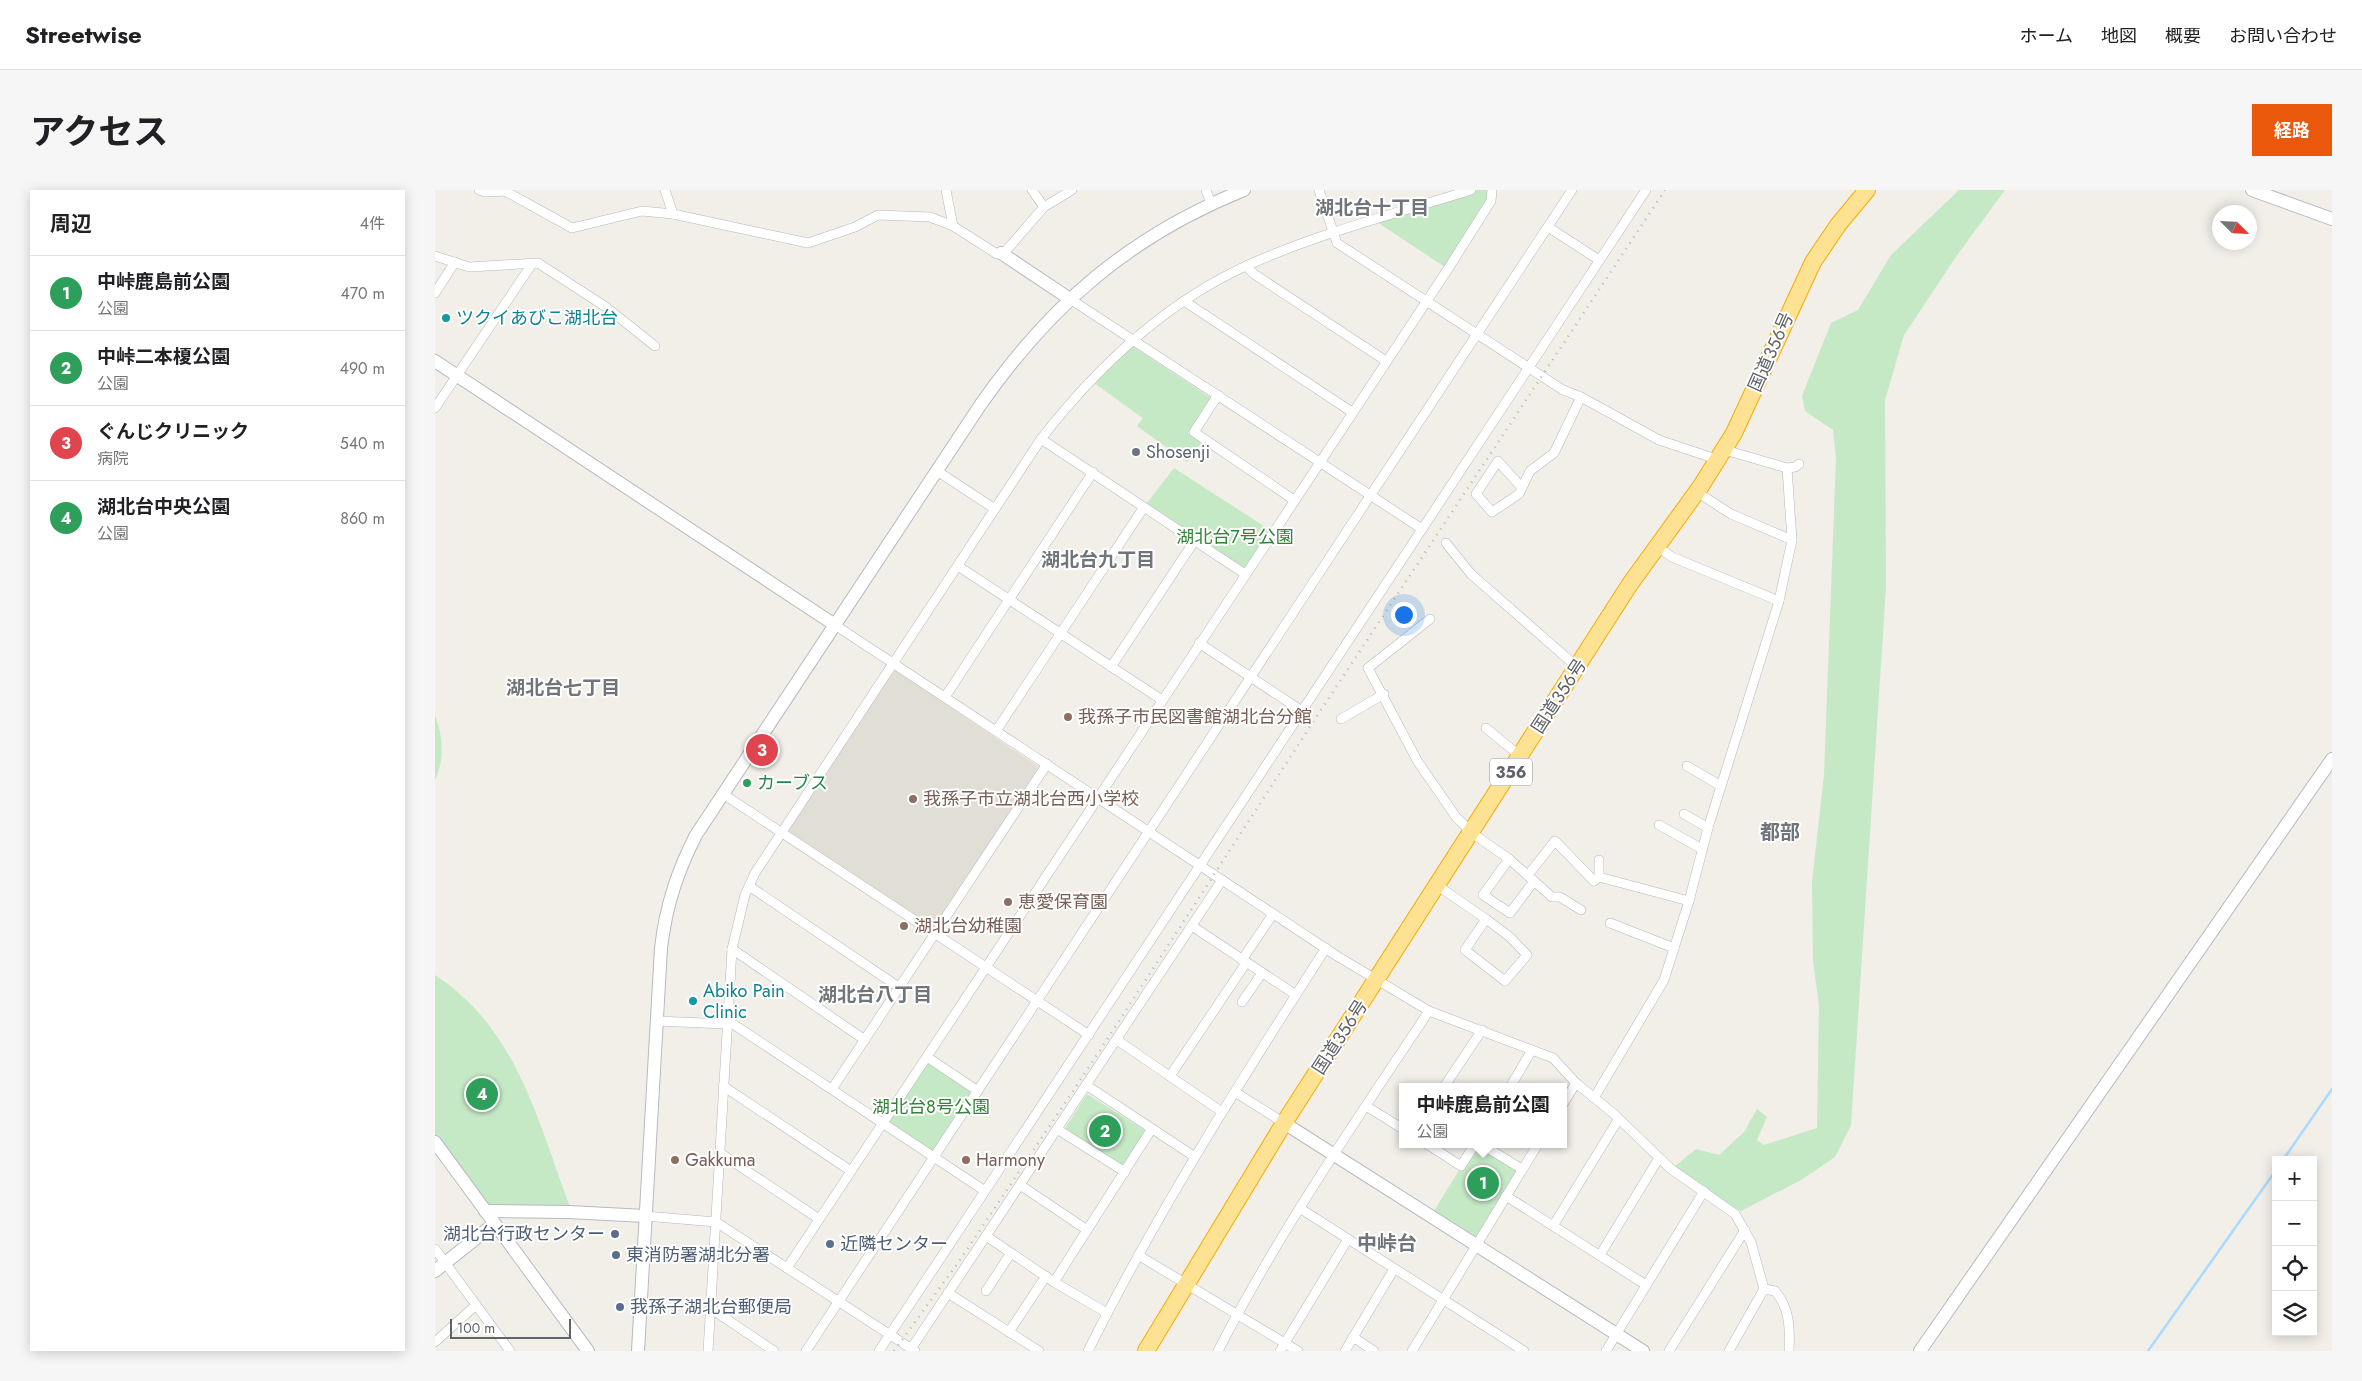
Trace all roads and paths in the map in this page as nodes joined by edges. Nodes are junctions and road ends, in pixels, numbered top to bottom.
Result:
1 (479, 190) edge
2 (665, 190) edge
3 (946, 190) edge
4 (1032, 190) edge
5 (1072, 190) edge
6 (1206, 190) edge
7 (1245, 190) edge
8 (1319, 190) edge
9 (1471, 190) edge
10 (1492, 190) edge
11 (1572, 190) edge
12 (1646, 190) edge
13 (1867, 190) edge
14 (2252, 190) edge
15 (1211, 204) junction
16 (1044, 207) junction
17 (673, 214) junction
18 (2332, 219) edge
19 (953, 226) junction
20 (1548, 227) junction
21 (1333, 233) junction
22 (1003, 253) junction
23 (435, 256) edge
24 (1599, 260) junction
25 (455, 262) junction
26 (532, 264) junction
27 (1246, 266) junction
28 (435, 293) edge
29 (1070, 299) junction
30 (1426, 300) junction
31 (1184, 301) junction
32 (1477, 334) junction
33 (1133, 339) junction
34 (655, 346) dead end
35 (435, 361) edge
36 (1386, 361) junction
37 (1528, 368) junction
38 (457, 376) junction
39 (1218, 395) junction
40 (1581, 397) junction
41 (435, 408) edge
42 (1352, 412) junction
43 (1041, 439) junction
44 (1722, 455) junction
45 (1319, 462) junction
46 (1799, 464) dead end
47 (1787, 468) junction
48 (937, 471) junction
49 (1093, 472) junction
50 (1522, 488) junction
51 (1697, 492) junction
52 (1370, 496) junction
53 (1294, 500) junction
54 (1144, 507) junction
55 (995, 510) junction
56 (1422, 529) junction
57 (1195, 540) junction
58 (1792, 540) junction
59 (1446, 542) dead end
60 (1656, 546) junction
61 (958, 566) junction
62 (1245, 574) junction
63 (1009, 600) junction
64 (1779, 601) junction
65 (1430, 619) dead end
66 (835, 625) junction
67 (1061, 634) junction
68 (1199, 643) junction
69 (893, 663) junction
70 (1111, 667) junction
71 (1577, 667) junction
72 (1251, 677) junction
73 (1384, 694) junction
74 (945, 697) junction
75 (1162, 700) junction
76 (1302, 711) junction
77 (1341, 718) dead end
78 (1486, 728) dead end
79 (996, 731) junction
80 (1520, 756) junction
81 (2332, 760) edge
82 (1047, 764) junction
83 (1687, 766) dead end
84 (1721, 786) junction
85 (723, 794) junction
86 (1097, 798) junction
87 (1684, 814) dead end
88 (1659, 825) dead end
89 (1708, 828) junction
90 (782, 832) junction
91 (1149, 832) junction
92 (1472, 833) junction
93 (1702, 849) junction
94 (1509, 859) junction
95 (1599, 860) dead end
96 (1200, 866) junction
97 (1531, 878) junction
98 (1599, 878) junction
99 (1222, 880) junction
100 (749, 886) junction
101 (1438, 886) junction
102 (1689, 901) junction
103 (1581, 910) dead end
104 (1273, 914) junction
105 (1486, 919) junction
106 (1610, 923) dead end
107 (1192, 926) junction
108 (935, 933) junction
109 (1326, 948) junction
110 (1674, 948) junction
111 (731, 949) junction
112 (1244, 961) junction
113 (986, 967) junction
114 (1262, 973) junction
115 (1378, 979) junction
116 (900, 988) junction
117 (1295, 995) junction
118 (1037, 1001) junction
119 (1242, 1002) dead end
120 (1429, 1011) junction
121 (657, 1021) junction
122 (726, 1022) junction
123 (1482, 1030) junction
124 (1089, 1035) junction
125 (865, 1040) junction
126 (1117, 1040) junction
127 (1532, 1050) junction
128 (927, 1057) junction
129 (1170, 1076) junction
130 (1447, 1083) edge
131 (1512, 1083) edge
132 (1576, 1083) junction
133 (1086, 1085) junction
134 (723, 1086) junction
135 (832, 1090) junction
136 (978, 1091) junction
137 (1235, 1092) junction
138 (1567, 1098) edge
139 (1594, 1098) junction
140 (1366, 1106) junction
141 (1222, 1112) junction
142 (1618, 1120) junction
143 (883, 1123) junction
144 (1284, 1123) junction
145 (1399, 1127) edge
146 (1057, 1129) junction
147 (1151, 1130) junction
148 (435, 1142) edge
149 (1433, 1148) edge
150 (1472, 1148) edge
151 (1488, 1148) edge
152 (1535, 1148) edge
153 (720, 1153) junction
154 (1334, 1154) junction
155 (934, 1157) junction
156 (1195, 1157) junction
157 (1659, 1158) junction
158 (1522, 1169) junction
159 (851, 1171) junction
160 (1125, 1172) junction
161 (1020, 1185) junction
162 (985, 1191) junction
163 (1704, 1191) junction
164 (1506, 1196) junction
165 (1301, 1209) junction
166 (485, 1211) junction
167 (645, 1216) junction
168 (819, 1219) junction
169 (716, 1222) junction
170 (494, 1224) junction
171 (1553, 1226) junction
172 (1087, 1230) junction
173 (1745, 1230) junction
174 (986, 1236) junction
175 (1348, 1239) junction
176 (1477, 1245) junction
177 (435, 1249) edge
178 (1011, 1253) junction
179 (1138, 1255) junction
180 (1600, 1255) junction
181 (440, 1267) edge
182 (787, 1268) junction
183 (1394, 1269) junction
184 (1050, 1279) junction
185 (1186, 1283) junction
186 (1646, 1285) junction
187 (1764, 1289) junction
188 (986, 1291) dead end
189 (948, 1293) junction
190 (1443, 1300) junction
191 (839, 1302) junction
192 (476, 1305) junction
193 (710, 1308) junction
194 (1107, 1313) junction
195 (1237, 1313) junction
196 (1009, 1332) junction
197 (890, 1335) junction
198 (1616, 1335) junction
199 (1353, 1337) junction
200 (435, 1342) edge
201 (1282, 1347) edge
202 (508, 1350) edge
203 (913, 1350) edge
204 (588, 1351) edge
205 (638, 1351) edge
206 (708, 1351) edge
207 (774, 1351) edge
208 (806, 1351) edge
209 (879, 1351) edge
210 (1039, 1351) edge
211 (1088, 1351) edge
212 (1146, 1351) edge
213 (1218, 1351) edge
214 (1298, 1351) edge
215 (1345, 1351) edge
216 (1374, 1351) edge
217 (1412, 1351) edge
218 (1524, 1351) edge
219 (1606, 1351) edge
220 (1643, 1351) edge
221 (1669, 1351) edge
222 (1729, 1351) edge
223 (1789, 1351) edge
224 (1920, 1351) edge

1 - 17 street
2 - 17 street
3 - 19 street
4 - 16 street
5 - 16 street
6 - 15 street
7 - 15 street
8 - 21 street
9 - 21 street
10 - 30 street
11 - 20 street
12 - 24 street
13 - 44 highway, 国道356号 / 356
14 - 18 street
15 - 29 street
16 - 22 street
17 - 19 street
19 - 22 street
20 - 24 street
20 - 32 street
21 - 27 street
21 - 30 street
22 - 29 street
23 - 25 street
24 - 37 street
25 - 26 street
25 - 28 street
26 - 34 street
26 - 38 street
27 - 31 street
27 - 36 street
29 - 33 street
29 - 48 street
30 - 32 street
30 - 36 street
31 - 33 street
31 - 42 street
32 - 37 street
32 - 52 street
33 - 39 street
33 - 43 street
35 - 38 street
36 - 42 street
37 - 40 street
37 - 56 street
38 - 41 street
38 - 66 street
39 - 45 street
39 - 53 street
40 - 44 street
40 - 50 street
42 - 45 street
43 - 49 street
43 - 55 street
44 - 47 street
44 - 51 highway, 国道356号 / 356
45 - 52 street
45 - 53 street
46 - 47 street
47 - 58 street
48 - 55 street
48 - 66 street
49 - 54 street
49 - 63 street
50 - 50 street
51 - 58 street
51 - 60 highway, 国道356号 / 356
52 - 56 street
52 - 72 street
53 - 62 street
54 - 57 street
54 - 67 street
55 - 61 street
56 - 76 street
57 - 62 street
57 - 70 street
58 - 64 street
59 - 71 street
60 - 64 street
60 - 71 highway, 国道356号 / 356
61 - 63 street
61 - 69 street
62 - 68 street
63 - 67 street
63 - 74 street
64 - 84 street
65 - 73 street
66 - 69 street
66 - 85 street
67 - 70 street
67 - 79 street
68 - 72 street
68 - 75 street
69 - 74 street
69 - 90 street
70 - 75 street
71 - 80 highway, 国道356号 / 356
72 - 76 street
72 - 91 street
73 - 77 street
73 - 92 street
74 - 79 street
75 - 86 street
76 - 96 street
78 - 80 street
79 - 82 street
80 - 92 highway, 国道356号 / 356
81 - 224 street
82 - 86 street
82 - 108 street
83 - 84 street
84 - 89 street
85 - 90 street
85 - 121 street
86 - 91 street
86 - 113 street
87 - 89 street
88 - 93 street
89 - 93 street
90 - 100 street
90 - 108 street
91 - 96 street
91 - 118 street
92 - 94 street
92 - 101 highway, 国道356号 / 356
93 - 102 street
94 - 97 street
94 - 97 street
95 - 98 street
96 - 99 street
96 - 124 street
97 - 98 street
97 - 103 street
98 - 102 street
99 - 104 street
99 - 107 street
100 - 111 street
100 - 116 street
101 - 105 street
101 - 115 highway, 国道356号 / 356
102 - 110 street
104 - 109 street
104 - 112 street
105 - 105 street
106 - 110 street
107 - 112 street
107 - 126 street
108 - 113 street
108 - 116 street
109 - 115 street
109 - 117 street
110 - 139 street
111 - 122 street
111 - 125 street
112 - 114 street
112 - 129 street
113 - 118 street
113 - 128 street
114 - 117 street
114 - 119 street
115 - 120 street
115 - 144 highway, 国道356号 / 356
116 - 125 street
117 - 137 street
118 - 124 street
118 - 136 street
120 - 123 street
120 - 140 street
121 - 122 street
121 - 167 street
122 - 134 street
122 - 135 street
123 - 127 street
123 - 130 street
124 - 162 street
125 - 135 street
126 - 129 street
126 - 133 street
127 - 131 street
127 - 132 street
128 - 136 street
128 - 143 street
129 - 141 street
132 - 138 street
132 - 139 street
133 - 146 street
133 - 147 street
134 - 153 street
134 - 159 street
135 - 143 street
136 - 155 street
137 - 141 street
137 - 144 street
139 - 142 street
140 - 145 street
140 - 154 street
141 - 156 street
142 - 157 street
142 - 171 street
143 - 155 street
143 - 159 street
144 - 154 street
144 - 185 highway, 国道356号 / 356
146 - 160 street
146 - 161 street
147 - 156 street
147 - 160 street
148 - 166 street
149 - 150 street
151 - 158 street
152 - 158 street
153 - 168 street
153 - 169 street
154 - 165 street
154 - 176 street
155 - 162 street
155 - 191 street
156 - 179 street
157 - 163 street
157 - 180 street
158 - 164 street
159 - 168 street
160 - 172 street
161 - 172 street
161 - 174 street
162 - 197 street
163 - 173 street
163 - 186 street
164 - 171 street
164 - 176 street
165 - 175 street
165 - 195 street
166 - 167 street
166 - 170 street
167 - 169 street
167 - 205 street
168 - 182 street
169 - 182 street
169 - 193 street
170 - 181 street
170 - 204 street
171 - 180 street
172 - 184 street
173 - 187 street
173 - 221 street
174 - 178 street
174 - 189 street
175 - 183 street
175 - 201 street
176 - 190 street
176 - 198 street
177 - 181 street
178 - 184 street
178 - 188 street
179 - 185 street
179 - 194 street
180 - 186 street
181 - 192 street
182 - 191 street
183 - 190 street
183 - 199 street
184 - 194 street
184 - 196 street
185 - 195 street
185 - 212 highway, 国道356号 / 356
186 - 198 street
187 - 222 street
187 - 223 street
189 - 196 street
189 - 203 street
190 - 217 street
190 - 218 street
191 - 197 street
191 - 208 street
192 - 200 street
192 - 202 street
193 - 206 street
193 - 207 street
194 - 211 street
195 - 201 street
195 - 213 street
196 - 210 street
197 - 203 street
197 - 209 street
198 - 219 street
198 - 220 street
199 - 215 street
199 - 216 street
201 - 214 street

